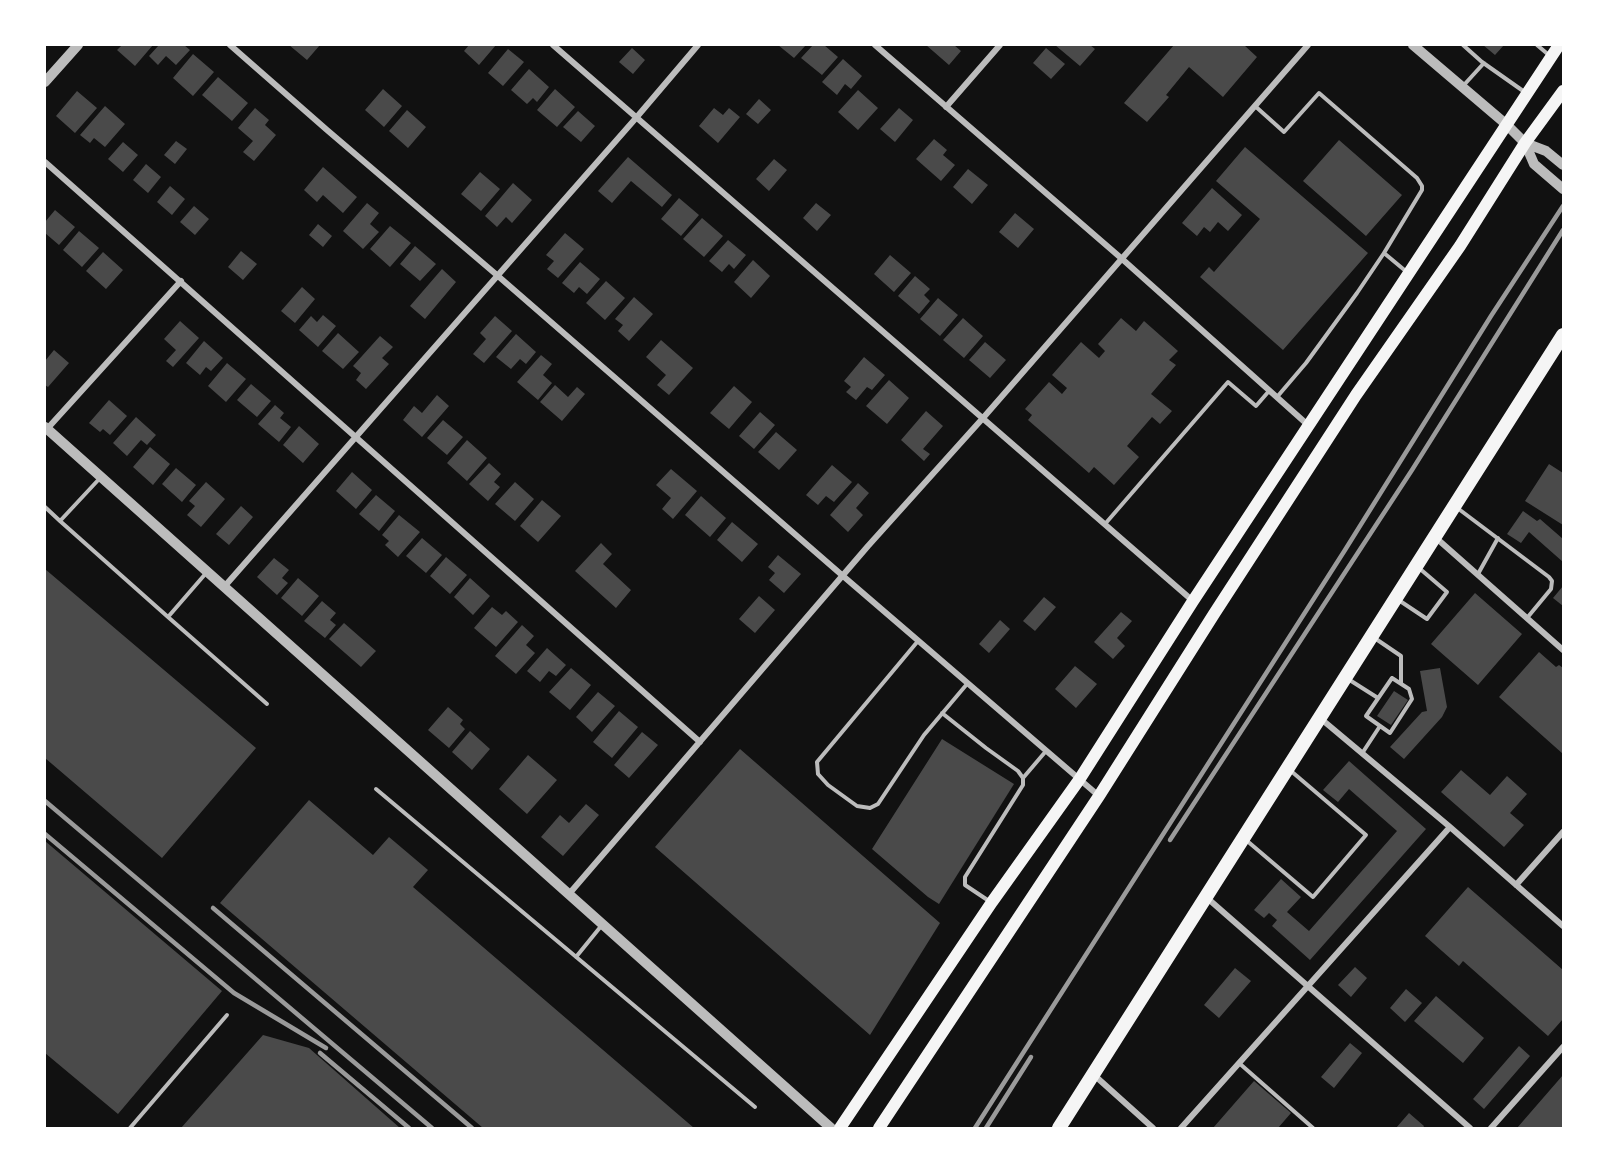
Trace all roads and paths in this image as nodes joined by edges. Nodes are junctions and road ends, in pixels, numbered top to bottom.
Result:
1 (78, 45) edge
2 (230, 45) edge
3 (553, 45) edge
4 (698, 45) edge
5 (875, 45) edge
6 (1000, 45) edge
7 (1308, 45) edge
8 (1413, 45) edge
9 (1463, 45) edge
10 (1537, 45) edge
11 (1559, 45) edge
12 (1551, 57) junction
13 (1484, 62) junction
14 (45, 82) edge
15 (1462, 87) junction
16 (1563, 91) edge
17 (1527, 94) junction
18 (1256, 106) junction
19 (946, 107) junction
20 (636, 118) junction
21 (1507, 125) junction
22 (1525, 143) junction
23 (45, 162) edge
24 (1563, 165) edge
25 (1563, 189) edge
26 (1384, 253) junction
27 (1121, 258) junction
28 (1408, 273) junction
29 (498, 276) junction
30 (181, 281) junction
31 (1563, 335) edge
32 (1269, 391) junction
33 (1276, 397) junction
34 (983, 418) junction
35 (1308, 424) junction
36 (46, 428) edge
37 (356, 437) junction
38 (101, 477) junction
39 (1455, 506) junction
40 (45, 507) edge
41 (60, 521) junction
42 (1105, 524) junction
43 (1434, 537) junction
44 (1498, 538) junction
45 (1417, 565) junction
46 (207, 572) junction
47 (1478, 575) junction
48 (843, 576) junction
49 (224, 587) junction
50 (1396, 598) junction
51 (1193, 601) junction
52 (168, 617) junction
53 (1527, 618) junction
54 (1372, 636) junction
55 (918, 641) junction
56 (1563, 650) edge
57 (1345, 677) junction
58 (967, 684) junction
59 (1401, 684) junction
60 (1378, 698) junction
61 (267, 704) dead end
62 (942, 713) junction
63 (1320, 718) junction
64 (1380, 726) junction
65 (700, 742) junction
66 (1046, 751) junction
67 (1363, 752) junction
68 (1288, 768) junction
69 (1023, 778) junction
70 (1079, 780) junction
71 (376, 789) dead end
72 (1099, 796) junction
73 (1450, 827) junction
74 (1563, 832) edge
75 (1243, 838) junction
76 (1516, 885) junction
77 (569, 894) junction
78 (1206, 897) junction
79 (992, 902) junction
80 (603, 924) junction
81 (1563, 926) edge
82 (576, 957) junction
83 (1307, 986) junction
84 (227, 1015) dead end
85 (1563, 1047) edge
86 (1239, 1063) junction
87 (1093, 1074) junction
88 (755, 1107) dead end
89 (130, 1128) edge
90 (831, 1128) edge
91 (840, 1128) edge
92 (879, 1128) edge
93 (1059, 1128) edge
94 (1153, 1128) edge
95 (1181, 1128) edge
96 (1313, 1128) edge
97 (1470, 1128) edge
98 (1491, 1128) edge

1 - 14 street
2 - 29 street
3 - 20 street
4 - 20 street
5 - 19 street
6 - 19 street
7 - 18 street
8 - 15 street
9 - 13 lane
10 - 12 lane
11 - 12 main road
12 - 17 main road
13 - 15 lane
13 - 17 lane
15 - 21 street
16 - 22 main road
17 - 21 main road
18 - 26 lane
18 - 27 street
19 - 27 street
20 - 29 street
20 - 34 street
21 - 22 street
21 - 28 main road
22 - 24 street
22 - 25 street
22 - 72 main road
23 - 30 street
26 - 28 lane
26 - 33 lane
27 - 32 street
27 - 34 street
28 - 35 main road
29 - 37 street
29 - 48 street
30 - 36 street
30 - 37 street
31 - 39 main road
32 - 33 street
32 - 42 lane
33 - 35 street
34 - 42 street
34 - 48 street
35 - 51 main road
36 - 38 street
37 - 49 street
37 - 65 street
38 - 41 lane
38 - 46 street
39 - 43 main road
39 - 44 lane
40 - 41 lane
41 - 52 lane
42 - 51 street
43 - 45 main road
43 - 47 street
44 - 47 lane
44 - 53 lane
45 - 50 main road
45 - 50 lane
46 - 49 street
46 - 52 lane
47 - 53 street
48 - 55 street
48 - 65 street
49 - 77 street
50 - 54 main road
51 - 70 main road
52 - 61 lane
53 - 56 street
54 - 57 main road
54 - 59 lane
55 - 58 street
55 - 62 lane
57 - 60 lane
57 - 63 main road
58 - 62 lane
58 - 66 street
59 - 60 lane
59 - 64 lane
60 - 64 lane
62 - 69 lane
63 - 67 street
63 - 68 main road
64 - 67 lane
65 - 77 street
66 - 69 lane
66 - 70 street
67 - 73 street
68 - 75 main road
68 - 75 lane
69 - 79 lane
70 - 72 street
70 - 79 main road
71 - 82 lane
72 - 92 main road
73 - 76 street
73 - 83 street
74 - 76 street
75 - 78 main road
76 - 81 street
77 - 80 street
78 - 83 street
78 - 87 main road
79 - 91 main road
80 - 82 lane
80 - 90 street
82 - 88 lane
83 - 86 street
83 - 97 street
84 - 89 lane
85 - 98 street
86 - 95 street
86 - 96 lane
87 - 93 main road
87 - 94 street

